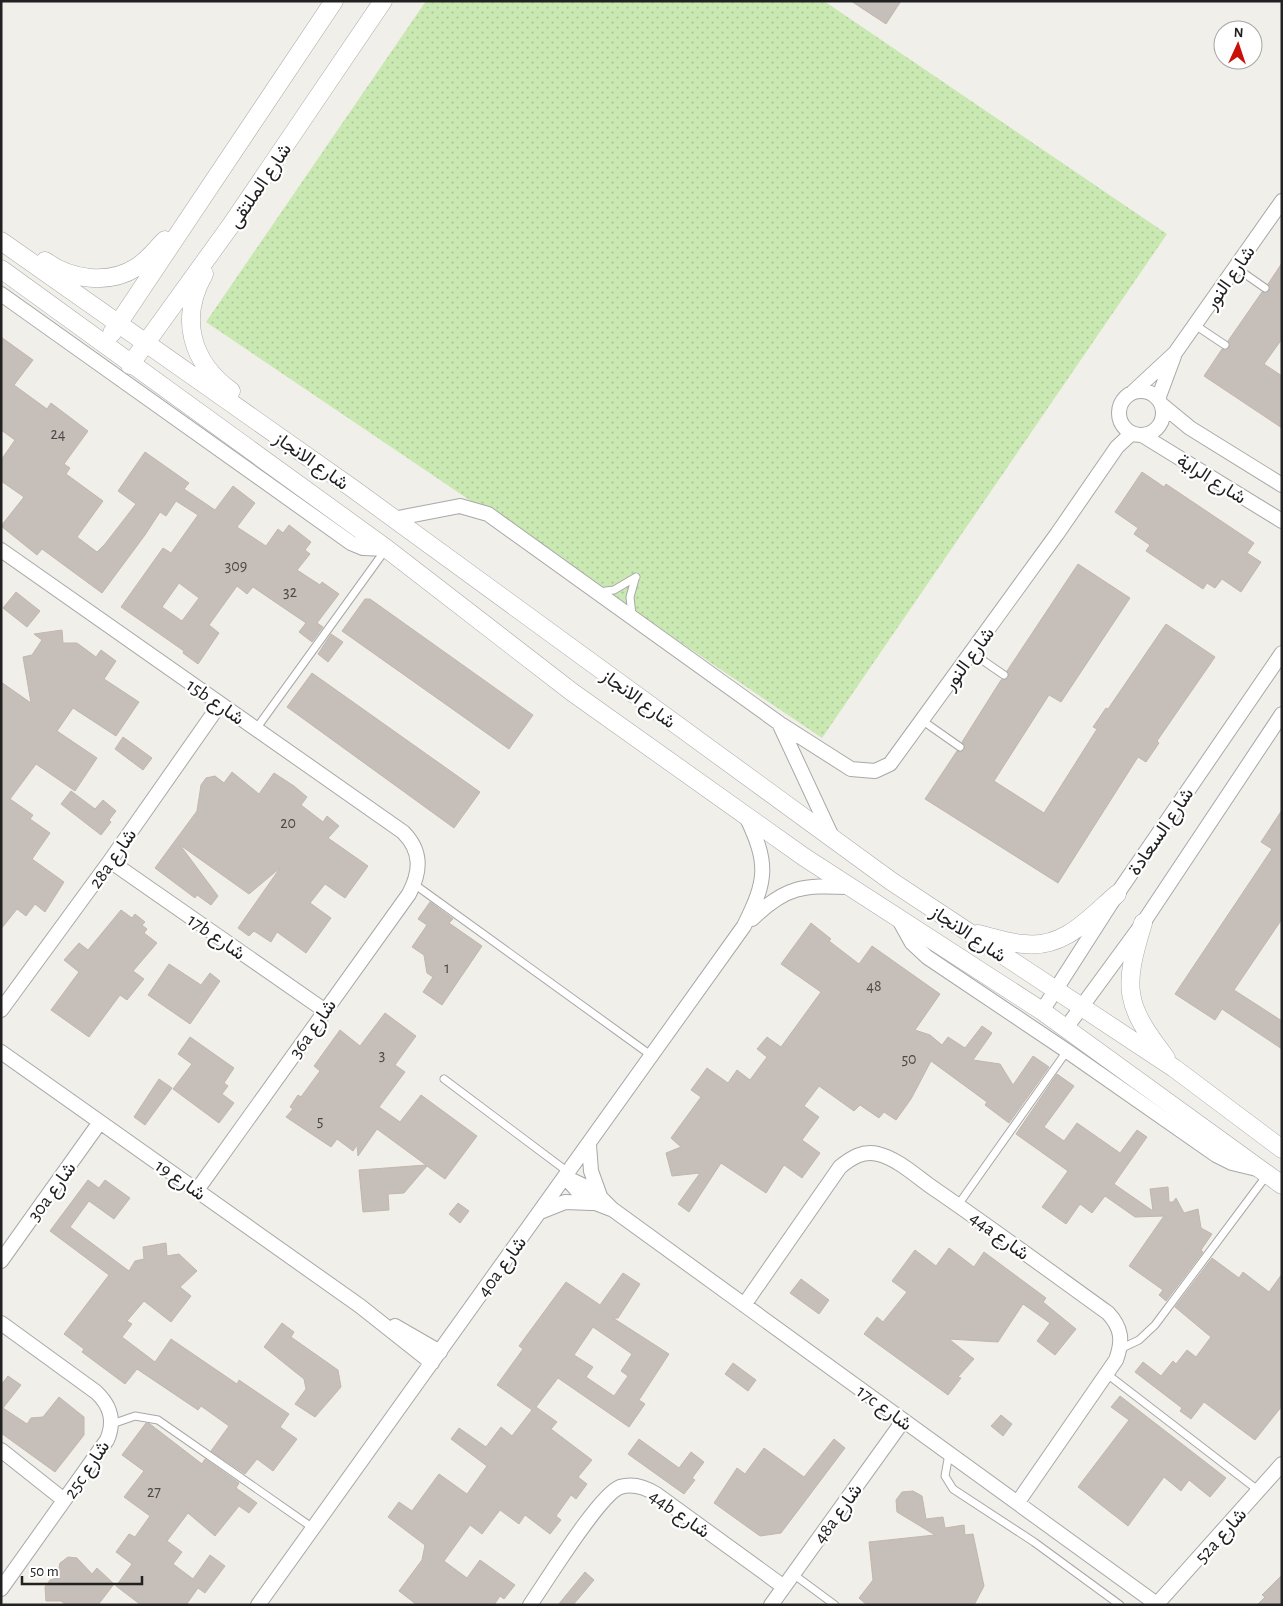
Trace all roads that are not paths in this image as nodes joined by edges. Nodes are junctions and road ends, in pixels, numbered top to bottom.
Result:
1 (334, 1) edge
2 (383, 1) edge
3 (1282, 201) edge
4 (198, 202) junction
5 (231, 225) junction
6 (1, 229) edge
7 (1, 241) edge
8 (1235, 267) junction
9 (1, 270) edge
10 (1265, 288) dead end
11 (1, 294) edge
12 (118, 325) junction
13 (1195, 325) junction
14 (104, 344) junction
15 (145, 344) junction
16 (1225, 345) dead end
17 (1175, 353) junction
18 (130, 365) junction
19 (1133, 392) junction
20 (1160, 402) junction
21 (1132, 432) junction
22 (1282, 485) edge
23 (352, 488) junction
24 (393, 519) junction
25 (1282, 521) edge
26 (387, 549) junction
27 (4, 558) edge
28 (597, 592) junction
29 (632, 618) junction
30 (972, 652) junction
31 (1282, 653) edge
32 (1004, 675) dead end
33 (220, 704) junction
34 (1282, 714) edge
35 (923, 721) junction
36 (779, 723) junction
37 (256, 729) junction
38 (960, 747) dead end
39 (746, 816) junction
40 (833, 840) junction
41 (110, 861) junction
42 (419, 862) joint
43 (414, 884) junction
44 (849, 887) junction
45 (1117, 894) junction
46 (897, 915) junction
47 (1143, 923) junction
48 (744, 926) junction
49 (968, 932) junction
50 (1055, 991) junction
51 (1080, 1007) junction
52 (1, 1010) edge
53 (324, 1010) junction
54 (1042, 1011) junction
55 (1066, 1028) junction
56 (1067, 1051) junction
57 (1, 1052) edge
58 (652, 1056) junction
59 (1174, 1068) junction
60 (444, 1080) dead end
61 (100, 1122) junction
62 (589, 1144) junction
63 (1282, 1149) edge
64 (1264, 1172) junction
65 (567, 1175) junction
66 (1282, 1185) edge
67 (197, 1190) junction
68 (597, 1200) junction
69 (958, 1205) junction
70 (539, 1212) junction
71 (1, 1261) edge
72 (744, 1305) junction
73 (1, 1323) edge
74 (1120, 1349) junction
75 (436, 1358) junction
76 (1107, 1374) junction
77 (903, 1421) junction
78 (112, 1424) junction
79 (1, 1450) edge
80 (949, 1453) junction
81 (1282, 1464) edge
82 (1259, 1491) junction
83 (64, 1500) junction
84 (1018, 1502) junction
85 (313, 1528) junction
86 (793, 1574) junction
87 (784, 1587) junction
88 (1, 1589) edge
89 (1157, 1604) edge
90 (258, 1605) edge
91 (530, 1605) edge
92 (771, 1605) edge
93 (835, 1605) edge
94 (1120, 1605) edge

1 - 4 street
2 - 5 street, شارع الملتقى
3 - 8 street, شارع النور
4 - 6 street
4 - 12 street
5 - 15 street, شارع الملتقى
5 - 23 street
7 - 12 street, شارع الانجاز
8 - 10 lane
8 - 13 street, شارع النور
9 - 14 street, شارع الانجاز
11 - 26 street
12 - 14 street
12 - 15 street, شارع الانجاز
13 - 16 lane
13 - 17 street, شارع النور
14 - 18 street, شارع الانجاز
15 - 18 street, شارع الملتقى
15 - 23 street, شارع الانجاز
17 - 19 street
17 - 20 street
18 - 26 street, شارع الانجاز
19 - 20 street
19 - 21 street
20 - 21 street
20 - 22 street, شارع الراية
21 - 25 street, شارع الراية
21 - 30 street, شارع النور
23 - 24 street, شارع الانجاز
24 - 28 street, شارع النور
24 - 40 street, شارع الانجاز
26 - 37 lane
26 - 39 street, شارع الانجاز
27 - 33 street, 15b شارع
28 - 29 street, شارع النور
28 - 29 lane
29 - 36 street, شارع النور
30 - 32 lane
30 - 35 street, شارع النور
31 - 45 street, شارع السعادة
33 - 37 street, 15b شارع
33 - 41 street, 28a شارع
34 - 47 street, شارع السعادة
35 - 36 street, شارع النور
35 - 38 lane
36 - 40 street
37 - 42 street, 15b شارع
39 - 44 street, شارع الانجاز
39 - 48 street, 40a شارع
40 - 49 street, شارع الانجاز
41 - 52 street, 28a شارع
41 - 53 street, 17b شارع
42 - 43 street, 36a شارع
43 - 53 street, 36a شارع
43 - 58 lane
44 - 46 street, شارع الانجاز
44 - 48 street, 40a شارع
45 - 49 street
45 - 50 street, شارع السعادة
46 - 54 street, شارع الانجاز
46 - 56 street, شارع الانجاز
47 - 51 street, شارع السعادة
47 - 59 street
48 - 58 street, 40a شارع
49 - 50 street, شارع الانجاز
50 - 51 street, شارع الانجاز
50 - 54 street, شارع السعادة
51 - 55 street, شارع السعادة
51 - 59 street, شارع الانجاز
53 - 67 street, 36a شارع
54 - 55 street, شارع الانجاز
55 - 64 street, شارع الانجاز
56 - 64 street, شارع الانجاز
56 - 69 lane
57 - 61 street, شارع 19
58 - 62 street, 40a شارع
59 - 63 street, شارع الانجاز
60 - 65 lane
61 - 67 street, شارع 19
61 - 71 street, 30a شارع
62 - 65 street, 40a شارع
62 - 68 street, 17c شارع
64 - 66 street, شارع الانجاز
64 - 74 lane
65 - 68 street, 17c شارع
65 - 70 street, 40a شارع
67 - 75 street, شارع 19
68 - 70 street
68 - 72 street, 17c شارع
69 - 72 street, 44a شارع
69 - 74 street, 44a شارع
70 - 75 street, 40a شارع
72 - 77 street, 17c شارع
73 - 78 street, 25c شارع
74 - 76 street
75 - 85 street, 40a شارع
76 - 82 lane
76 - 84 street
77 - 80 street, 17c شارع
77 - 86 street, 48a شارع
78 - 83 street, 25c شارع
78 - 85 lane
79 - 83 street
80 - 84 street, 17c شارع
80 - 94 lane
81 - 82 street, 52a شارع
82 - 89 street, 52a شارع
83 - 88 street, 25c شارع
84 - 89 street, 17c شارع
85 - 90 street, 40a شارع
86 - 87 street, 48a شارع
86 - 93 lane
87 - 91 street, 44b شارع
87 - 92 street, 48a شارع

